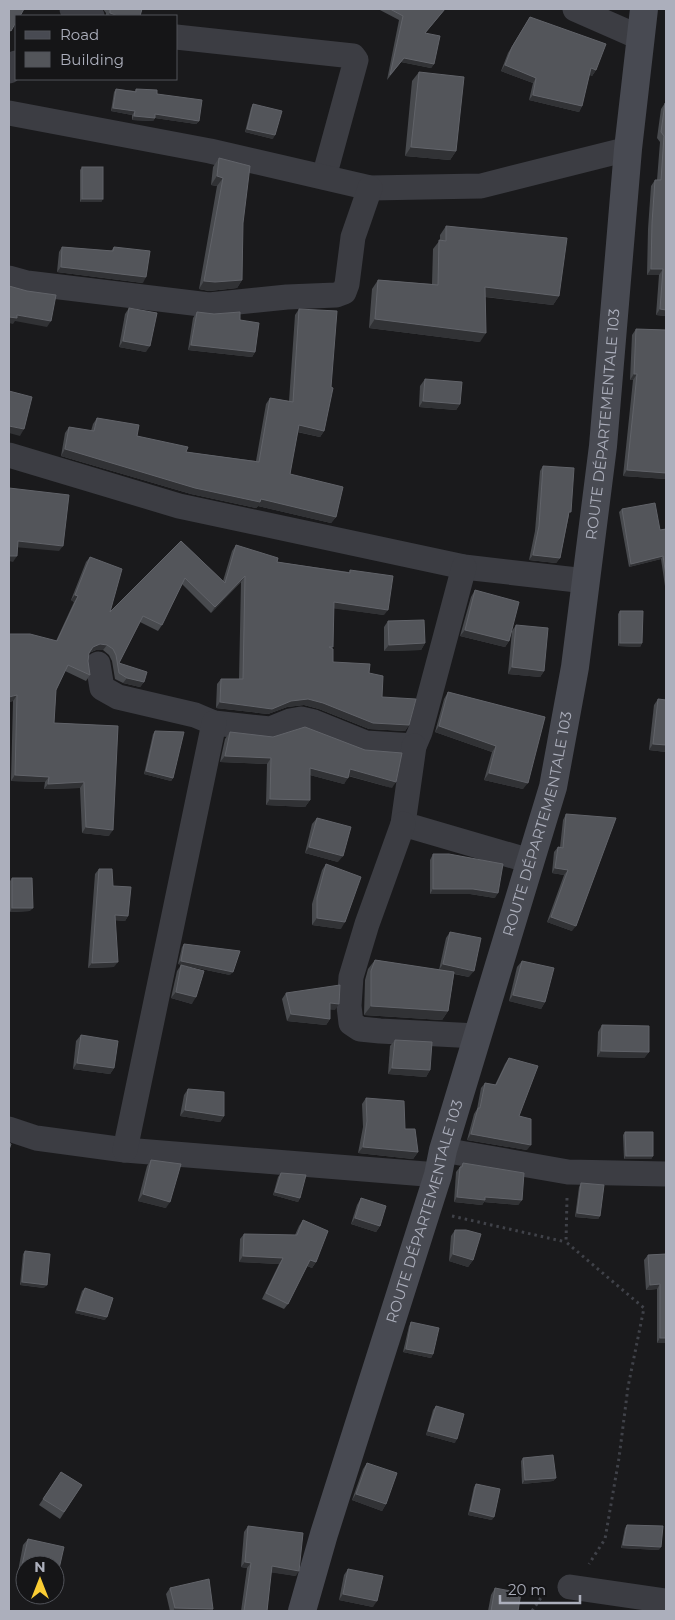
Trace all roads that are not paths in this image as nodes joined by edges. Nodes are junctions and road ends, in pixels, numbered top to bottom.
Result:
1 (72, 9) edge
2 (575, 9) edge
3 (644, 9) edge
4 (89, 15) edge
5 (178, 38) edge
6 (641, 38) junction
7 (9, 113) edge
8 (628, 149) junction
9 (324, 177) junction
10 (370, 188) junction
11 (9, 278) edge
12 (9, 455) edge
13 (464, 567) junction
14 (586, 581) junction
15 (98, 664) dead end
16 (214, 723) junction
17 (414, 746) junction
18 (403, 824) junction
19 (530, 861) junction
20 (477, 1036) junction
21 (9, 1129) edge
22 (125, 1150) junction
23 (440, 1163) junction
24 (666, 1174) edge
25 (570, 1587) road end
26 (666, 1600) edge
27 (302, 1611) edge

1 - 4 street
2 - 6 street
3 - 6 main road, ROUTE DÉPARTEMENTALE 103
5 - 9 street
6 - 8 main road, ROUTE DÉPARTEMENTALE 103
7 - 9 street
8 - 10 street
8 - 14 main road, ROUTE DÉPARTEMENTALE 103
9 - 10 street
10 - 11 street
12 - 13 street
13 - 14 street
13 - 17 street
14 - 19 main road, ROUTE DÉPARTEMENTALE 103
15 - 16 street
16 - 17 street
16 - 22 street
17 - 18 street
18 - 19 street
18 - 20 street
19 - 20 main road, ROUTE DÉPARTEMENTALE 103
20 - 23 main road, ROUTE DÉPARTEMENTALE 103
21 - 22 street
22 - 23 street
23 - 24 street
23 - 27 main road, ROUTE DÉPARTEMENTALE 103
25 - 26 street

